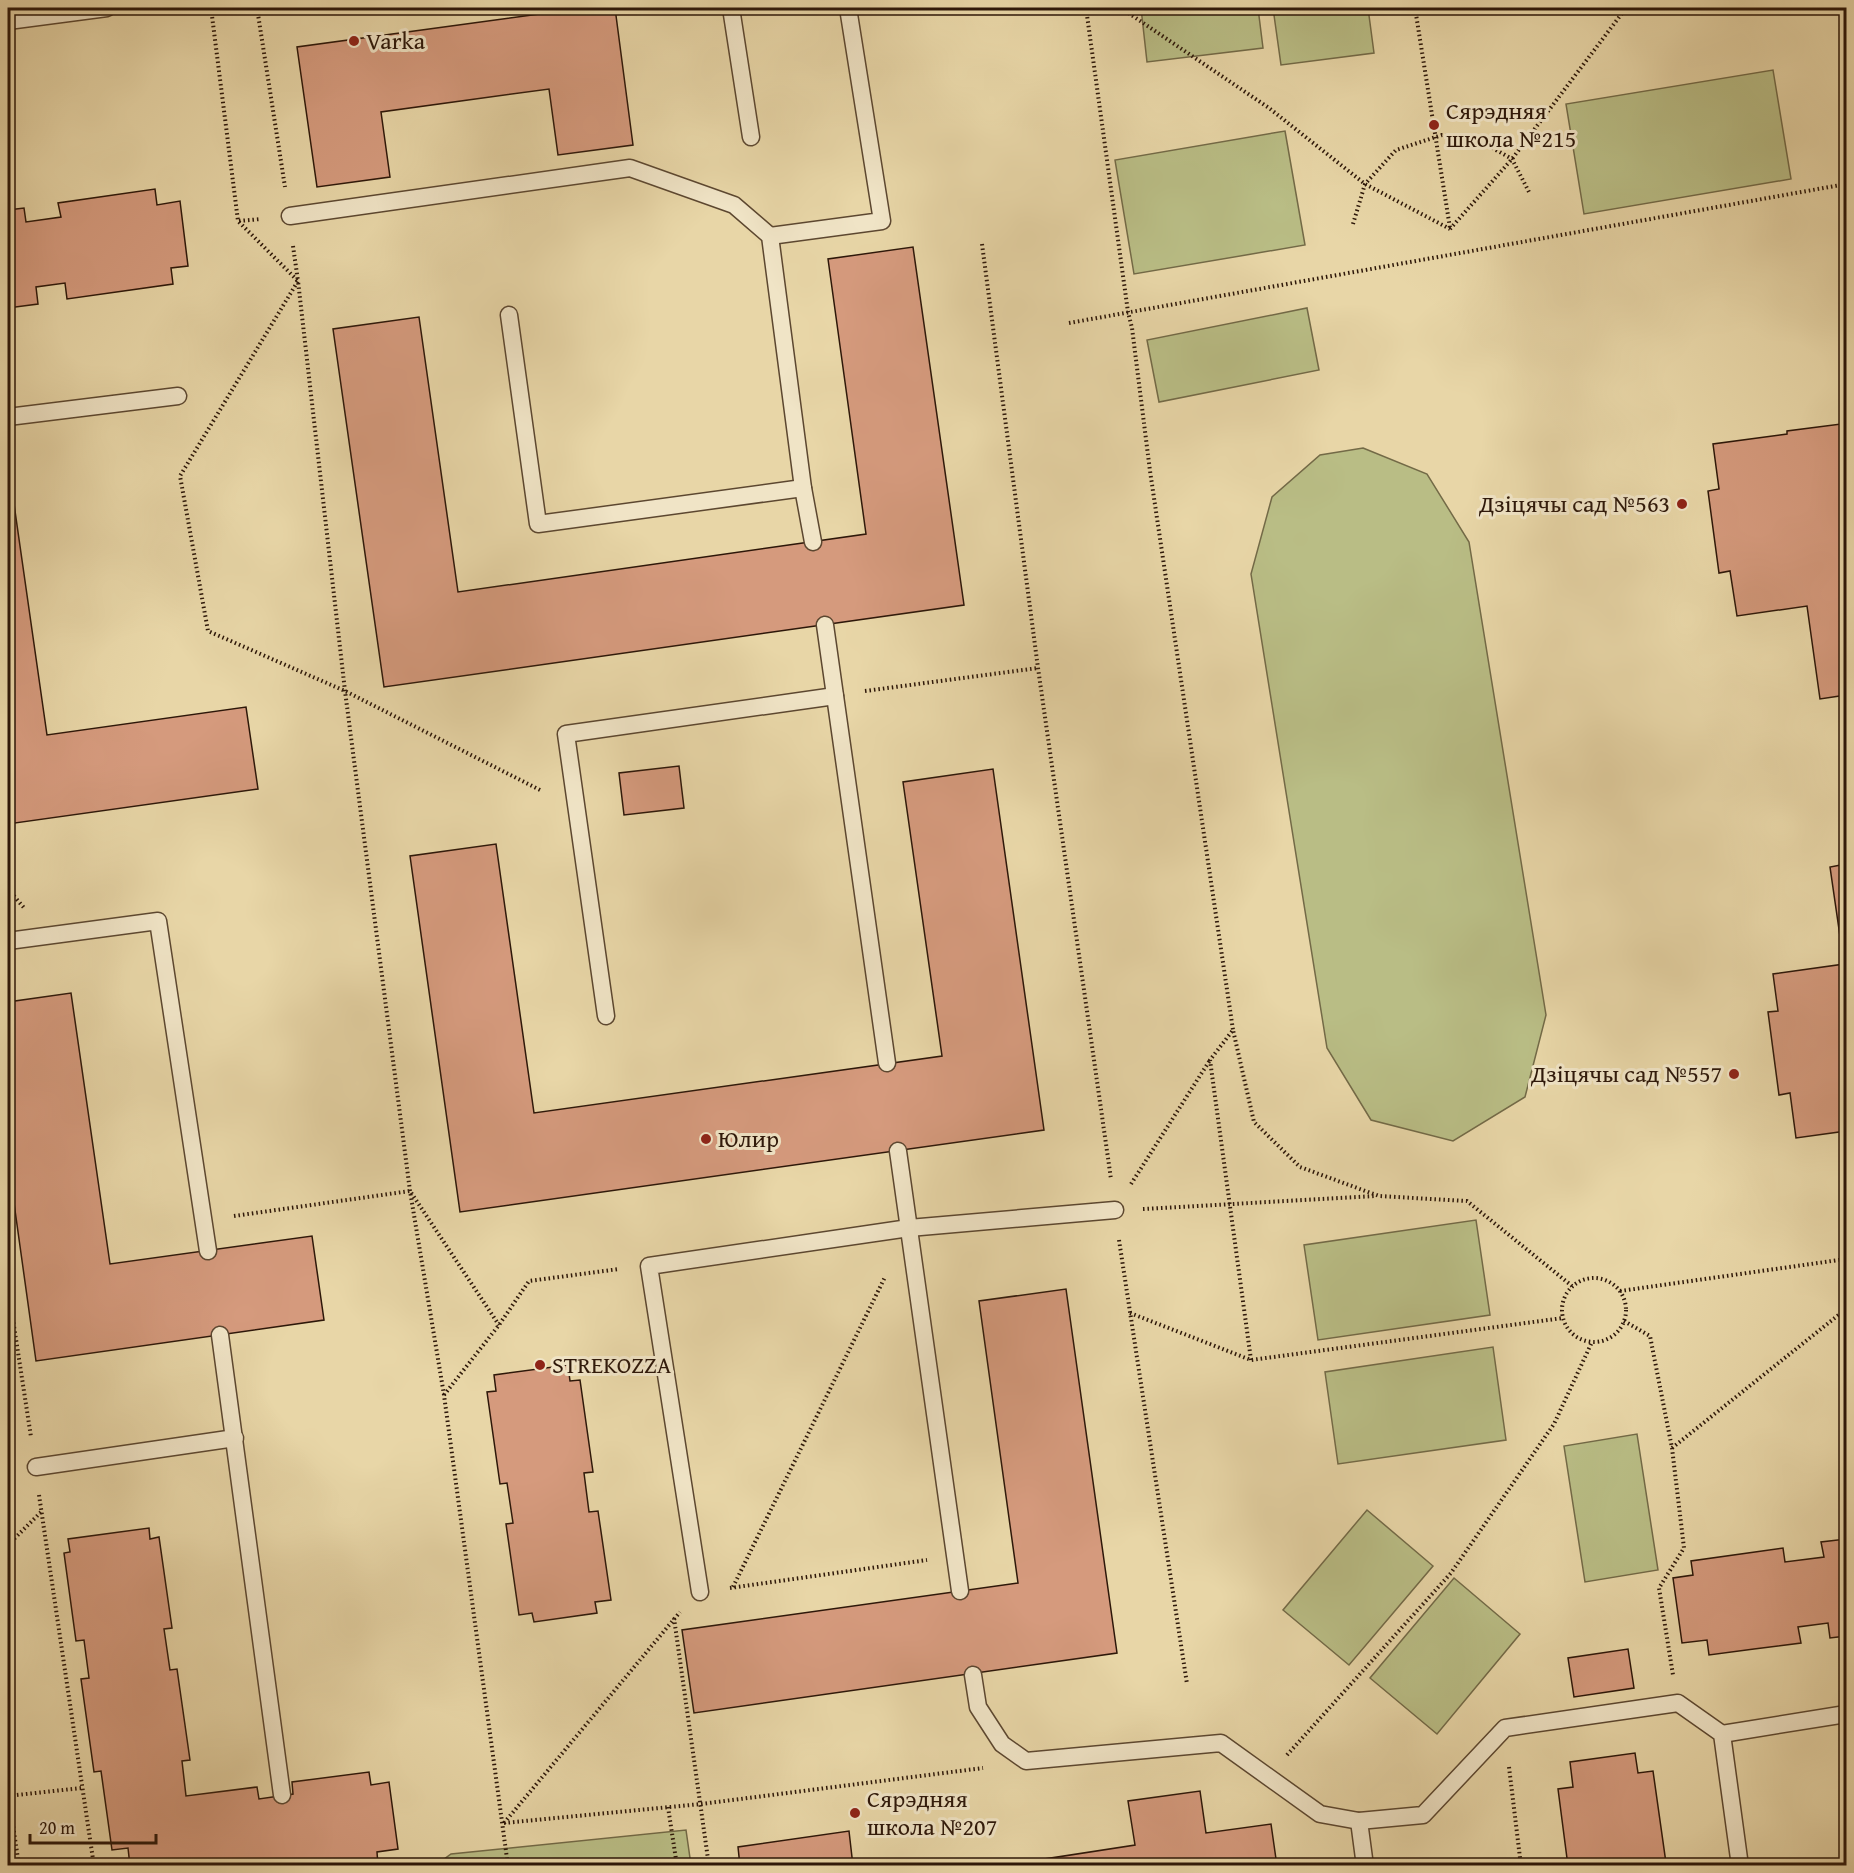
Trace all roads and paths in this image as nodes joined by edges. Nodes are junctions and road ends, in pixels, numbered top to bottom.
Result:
1 (107, 8) edge
2 (211, 8) edge
3 (257, 8) edge
4 (731, 8) edge
5 (849, 8) edge
6 (1086, 8) edge
7 (1121, 8) edge
8 (1415, 8) edge
9 (1626, 8) edge
10 (8, 21) edge
11 (751, 137) dead end
12 (1436, 137) junction
13 (1512, 159) junction
14 (1365, 184) junction
15 (1846, 184) edge
16 (1529, 192) dead end
17 (290, 216) junction
18 (238, 221) junction
19 (1353, 224) dead end
20 (1450, 229) junction
21 (770, 236) junction
22 (982, 244) dead end
23 (298, 281) junction
24 (1128, 312) junction
25 (509, 315) dead end
26 (1069, 323) dead end
27 (178, 396) dead end
28 (8, 417) edge
29 (803, 488) junction
30 (813, 542) dead end
31 (825, 625) dead end
32 (1038, 668) junction
33 (345, 691) junction
34 (835, 696) junction
35 (575, 807) junction
36 (8, 941) edge
37 (606, 1016) dead end
38 (1233, 1030) junction
39 (1210, 1060) junction
40 (887, 1064) dead end
41 (898, 1151) dead end
42 (410, 1191) junction
43 (1379, 1196) junction
44 (1229, 1204) junction
45 (1115, 1210) junction
46 (204, 1220) junction
47 (909, 1228) junction
48 (208, 1251) dead end
49 (1846, 1259) edge
50 (649, 1266) junction
51 (1572, 1286) junction
52 (8, 1287) edge
53 (1620, 1291) junction
54 (1846, 1309) edge
55 (1129, 1312) junction
56 (1563, 1318) junction
57 (1624, 1321) junction
58 (499, 1325) junction
59 (220, 1335) dead end
60 (1592, 1342) junction
61 (1251, 1360) junction
62 (444, 1395) junction
63 (235, 1438) junction
64 (1672, 1448) junction
65 (36, 1467) junction
66 (41, 1512) junction
67 (8, 1545) edge
68 (956, 1556) junction
69 (733, 1587) junction
70 (960, 1591) dead end
71 (700, 1592) junction
72 (674, 1618) junction
73 (973, 1675) dead end
74 (1187, 1684) dead end
75 (1678, 1703) junction
76 (1846, 1714) edge
77 (1505, 1728) junction
78 (1722, 1734) junction
79 (1026, 1761) junction
80 (1268, 1775) junction
81 (81, 1788) junction
82 (8, 1791) edge
83 (282, 1795) dead end
84 (8, 1796) edge
85 (701, 1804) junction
86 (669, 1807) junction
87 (1359, 1821) junction
88 (504, 1823) junction
89 (19, 1866) edge
90 (94, 1866) edge
91 (508, 1866) edge
92 (677, 1866) edge
93 (709, 1866) edge
94 (1365, 1866) edge
95 (1521, 1866) edge
96 (1740, 1866) edge

1 - 10 lane
2 - 18 path
3 - 17 path
4 - 11 lane
5 - 21 lane
6 - 24 path
7 - 14 path
8 - 12 path
9 - 13 path
12 - 13 path
12 - 14 path
12 - 20 path
13 - 16 path
13 - 20 path
14 - 19 path
14 - 20 path
15 - 24 path
17 - 18 path
17 - 21 lane
17 - 23 path
18 - 23 path
21 - 29 lane
22 - 32 path
23 - 33 path
23 - 33 path
24 - 26 path
24 - 38 path
25 - 29 lane
27 - 28 lane
29 - 30 lane
31 - 34 lane
32 - 34 path
32 - 45 path
33 - 35 path
33 - 42 path
34 - 35 lane
34 - 40 lane
35 - 37 lane
36 - 46 lane
38 - 39 path
38 - 43 path
39 - 44 path
39 - 45 path
41 - 47 lane
42 - 46 path
42 - 58 path
42 - 62 path
43 - 44 path
43 - 51 path
44 - 45 path
44 - 61 path
45 - 47 lane
45 - 55 path
46 - 48 lane
47 - 50 lane
47 - 68 lane
47 - 69 path
49 - 53 path
50 - 58 path
50 - 71 lane
51 - 53 path
51 - 56 path
52 - 65 path
53 - 57 path
54 - 64 path
55 - 61 path
55 - 74 path
56 - 60 path
56 - 61 path
57 - 60 path
57 - 64 path
58 - 62 path
59 - 63 lane
60 - 80 path
62 - 88 path
63 - 65 lane
63 - 83 lane
64 - 75 path
65 - 66 path
66 - 67 path
66 - 81 path
68 - 69 path
68 - 70 lane
69 - 71 path
71 - 72 path
72 - 85 path
72 - 88 path
73 - 79 lane
75 - 77 lane
75 - 78 lane
76 - 78 lane
77 - 87 lane
77 - 95 path
78 - 96 lane
79 - 80 lane
79 - 85 path
80 - 87 lane
81 - 84 path
81 - 90 path
82 - 84 path
84 - 89 path
85 - 86 path
85 - 93 path
86 - 88 path
86 - 92 path
87 - 94 lane
88 - 91 path

